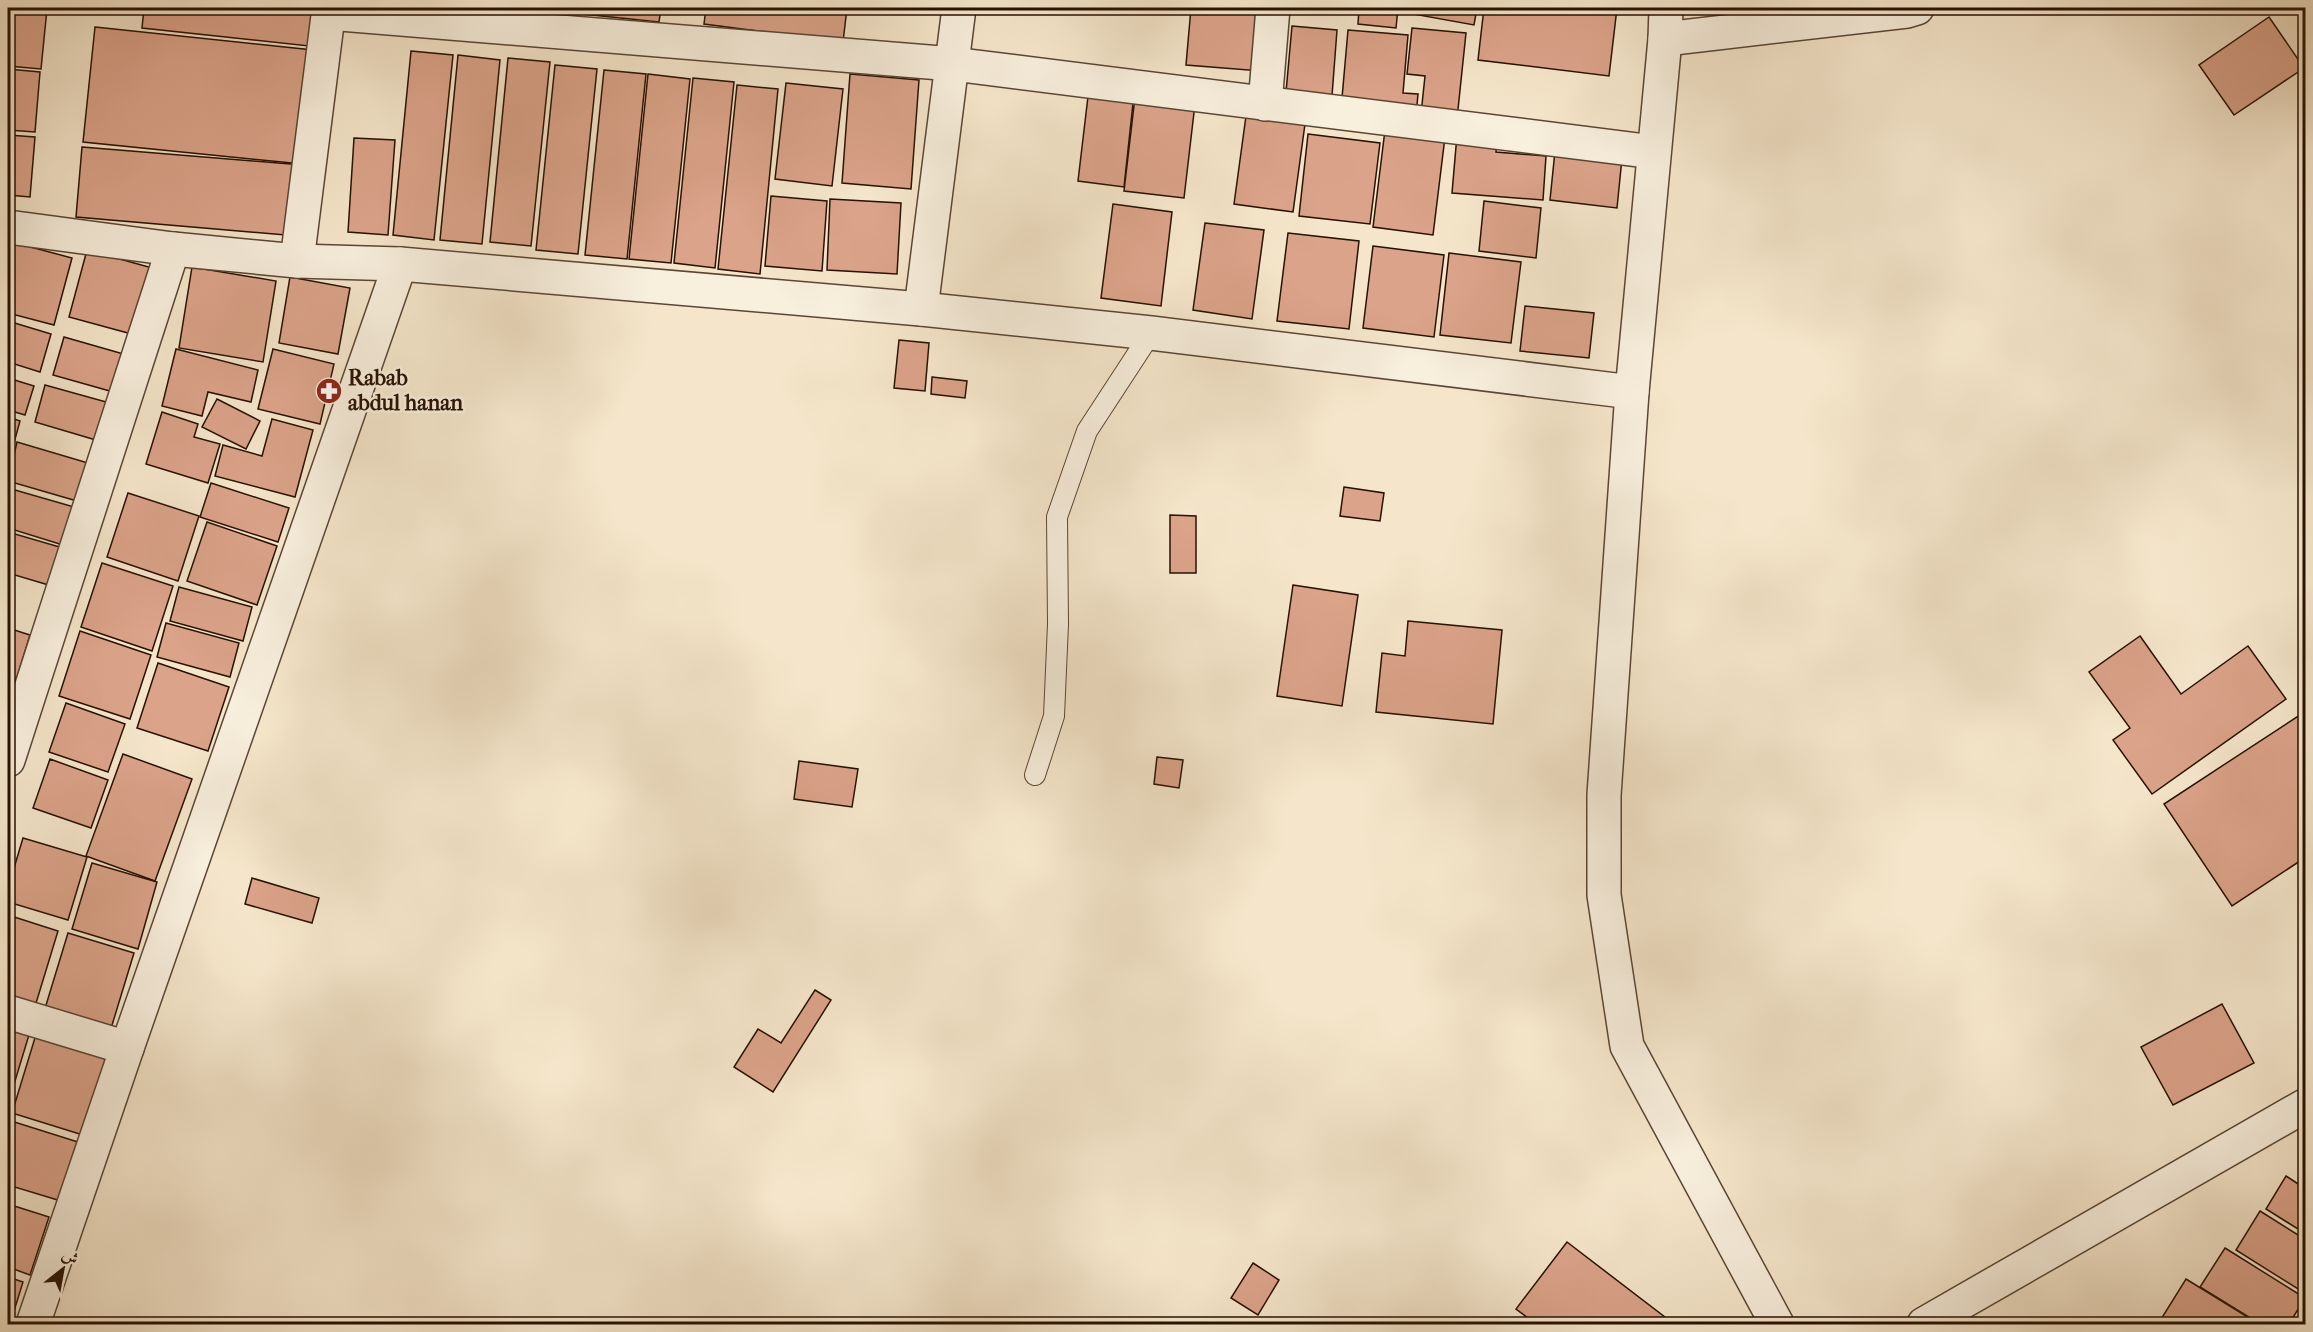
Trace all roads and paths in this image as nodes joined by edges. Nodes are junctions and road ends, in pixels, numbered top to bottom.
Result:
1 (959, 8) edge
2 (1273, 8) edge
3 (1666, 8) edge
4 (1910, 9) edge
5 (329, 10) edge
6 (1665, 39) junction
7 (952, 64) junction
8 (1266, 104) junction
9 (1654, 152) junction
10 (8, 227) edge
11 (173, 249) junction
12 (297, 261) junction
13 (400, 264) junction
14 (921, 309) junction
15 (1150, 333) junction
16 (1632, 392) junction
17 (8, 760) edge
18 (1035, 775) dead end
19 (8, 1012) edge
20 (126, 1048) junction
21 (2306, 1105) edge
22 (33, 1324) edge
23 (1777, 1324) edge
24 (1924, 1324) edge

1 - 7 street
2 - 8 street
3 - 6 street
4 - 6 street
5 - 7 street
5 - 12 street
6 - 9 street
7 - 8 street
7 - 14 street
8 - 9 street
9 - 16 street
10 - 11 street
11 - 12 street
11 - 17 street
12 - 13 street
13 - 14 street
13 - 20 street
14 - 15 street
15 - 16 street
15 - 18 lane
16 - 23 street
19 - 20 street
20 - 22 street
21 - 24 street

